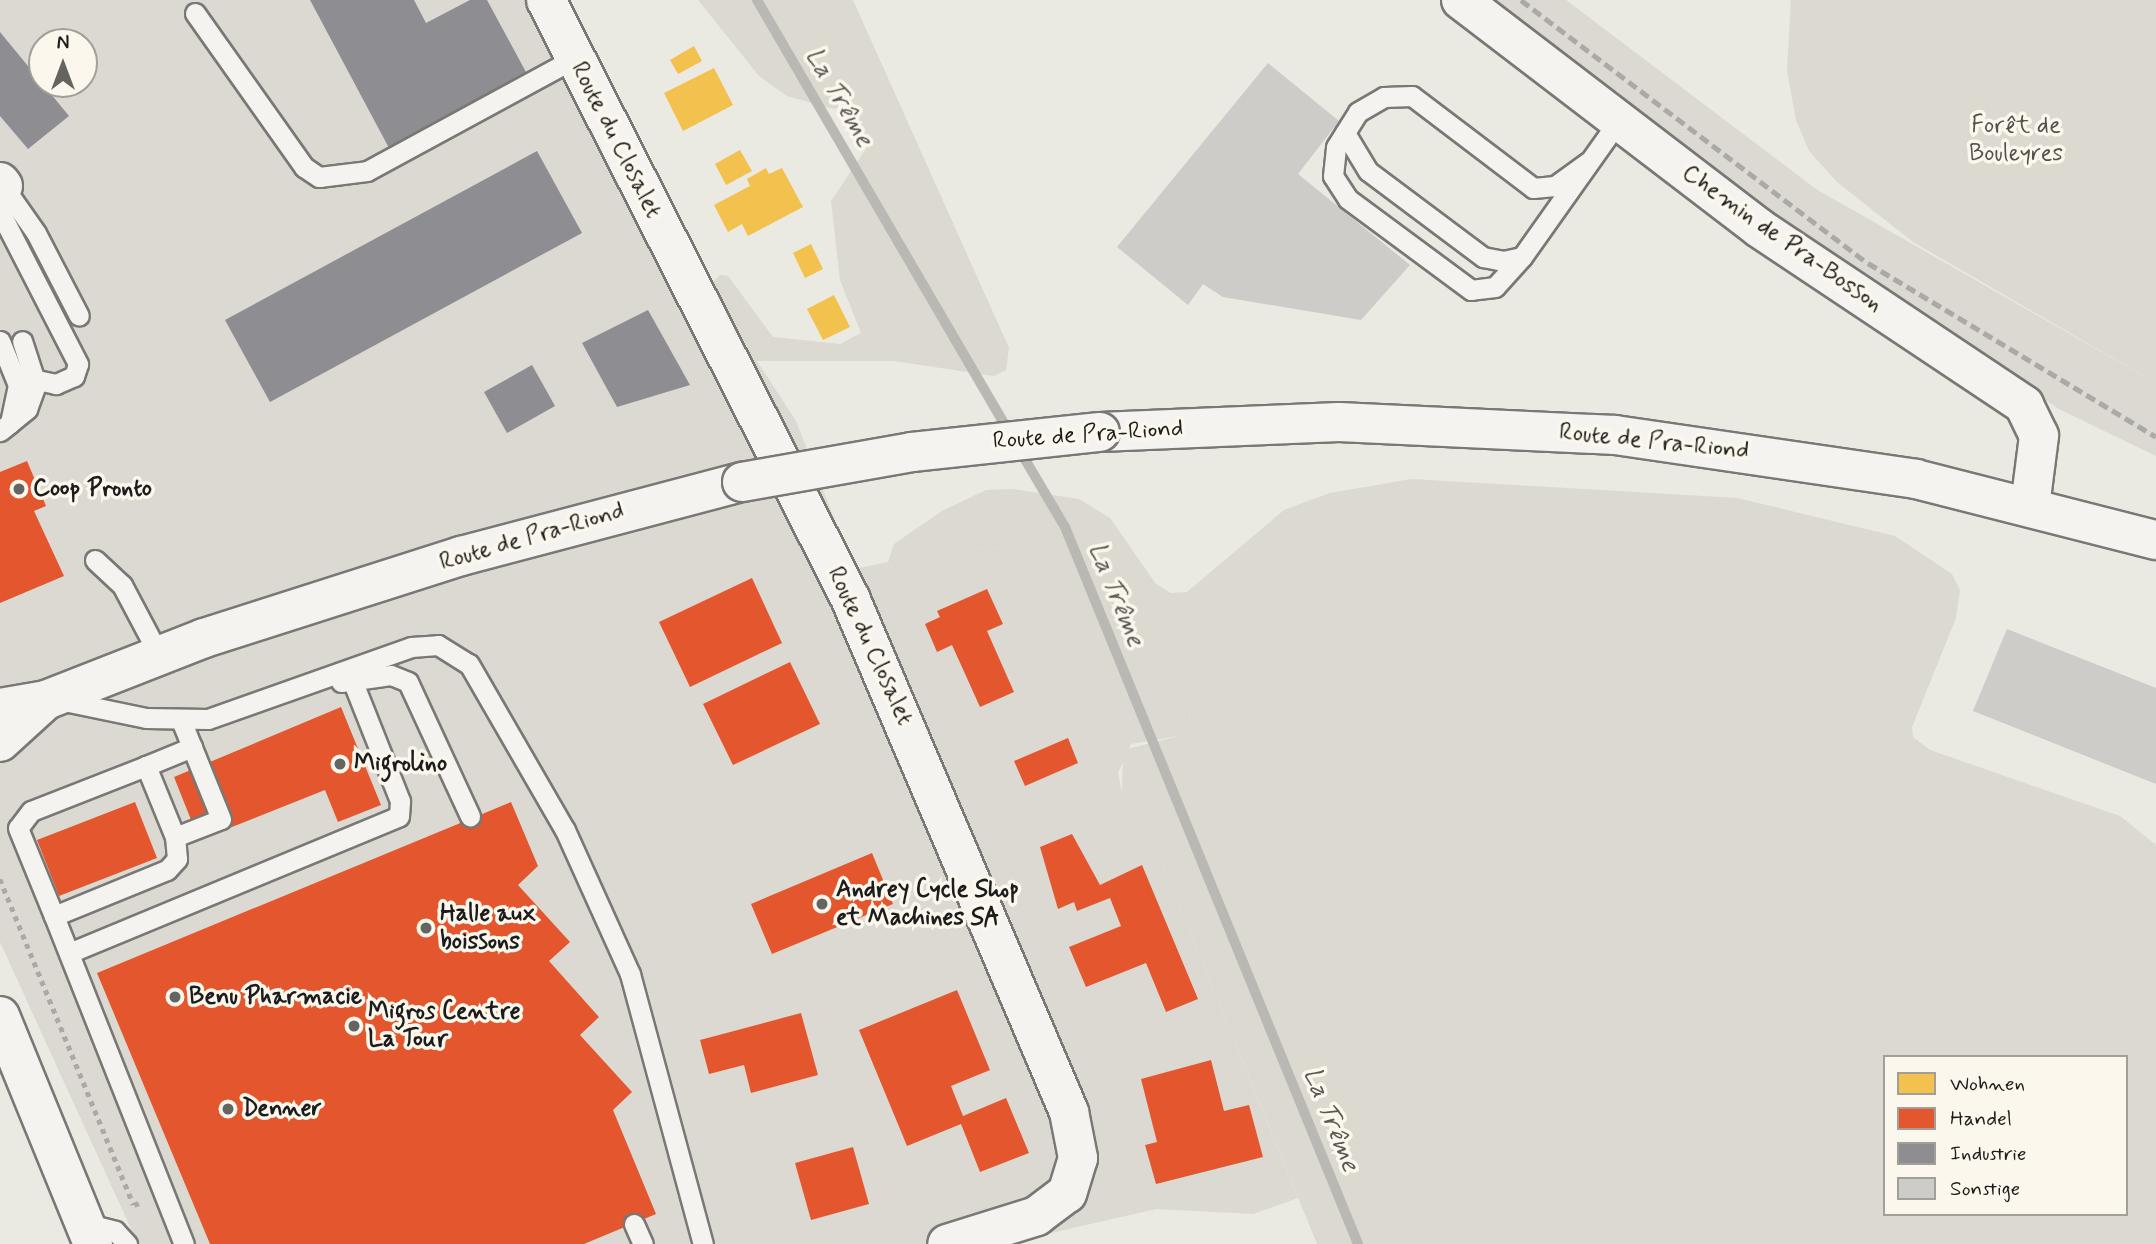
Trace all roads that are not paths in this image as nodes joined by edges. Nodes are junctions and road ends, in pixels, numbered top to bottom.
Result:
1 (546, 0) edge
2 (1461, 0) edge
3 (195, 13) dead end
4 (575, 58) junction
5 (1619, 120) junction
6 (1345, 133) junction
7 (1588, 162) junction
8 (1, 193) edge
9 (1522, 257) junction
10 (79, 316) dead end
11 (0, 341) edge
12 (22, 341) dead end
13 (17, 376) junction
14 (36, 384) junction
15 (5, 427) edge
16 (2030, 506) junction
17 (2156, 540) edge
18 (95, 560) dead end
19 (159, 655) junction
20 (326, 682) junction
21 (353, 682) junction
22 (49, 699) junction
23 (0, 708) edge
24 (181, 720) junction
25 (0, 742) edge
26 (192, 747) junction
27 (146, 766) junction
28 (470, 816) dead end
29 (176, 836) junction
30 (54, 916) junction
31 (69, 953) junction
32 (0, 1016) edge
33 (634, 1224) dead end
34 (89, 1233) edge
35 (127, 1244) edge
36 (184, 1244) edge
37 (643, 1244) edge
38 (702, 1244) edge
39 (947, 1244) edge

1 - 4 main road, Route du Closalet
2 - 5 main road, Chemin de Pra-Bosson
3 - 4 lane
4 - 39 main road, Route du Closalet
5 - 7 lane
5 - 16 main road, Chemin de Pra-Bosson
6 - 7 lane
6 - 9 lane
6 - 9 lane
7 - 9 lane
8 - 10 lane
8 - 14 lane
11 - 13 lane
12 - 14 lane
13 - 14 lane
13 - 15 lane
14 - 15 lane
16 - 17 main road, Route de Pra-Riond
16 - 19 main road, Route de Pra-Riond, bridge
18 - 19 lane
19 - 22 main road, Route de Pra-Riond
20 - 21 lane
20 - 24 lane
20 - 38 lane
21 - 28 lane
21 - 31 lane
22 - 23 main road, Route de Pra-Riond
22 - 24 lane
22 - 25 main road, Route de Pra-Riond
24 - 26 lane
26 - 27 lane
26 - 29 lane
27 - 29 lane
27 - 30 lane
29 - 30 lane
30 - 31 lane
31 - 36 lane
32 - 34 main road
33 - 37 lane
34 - 35 lane

